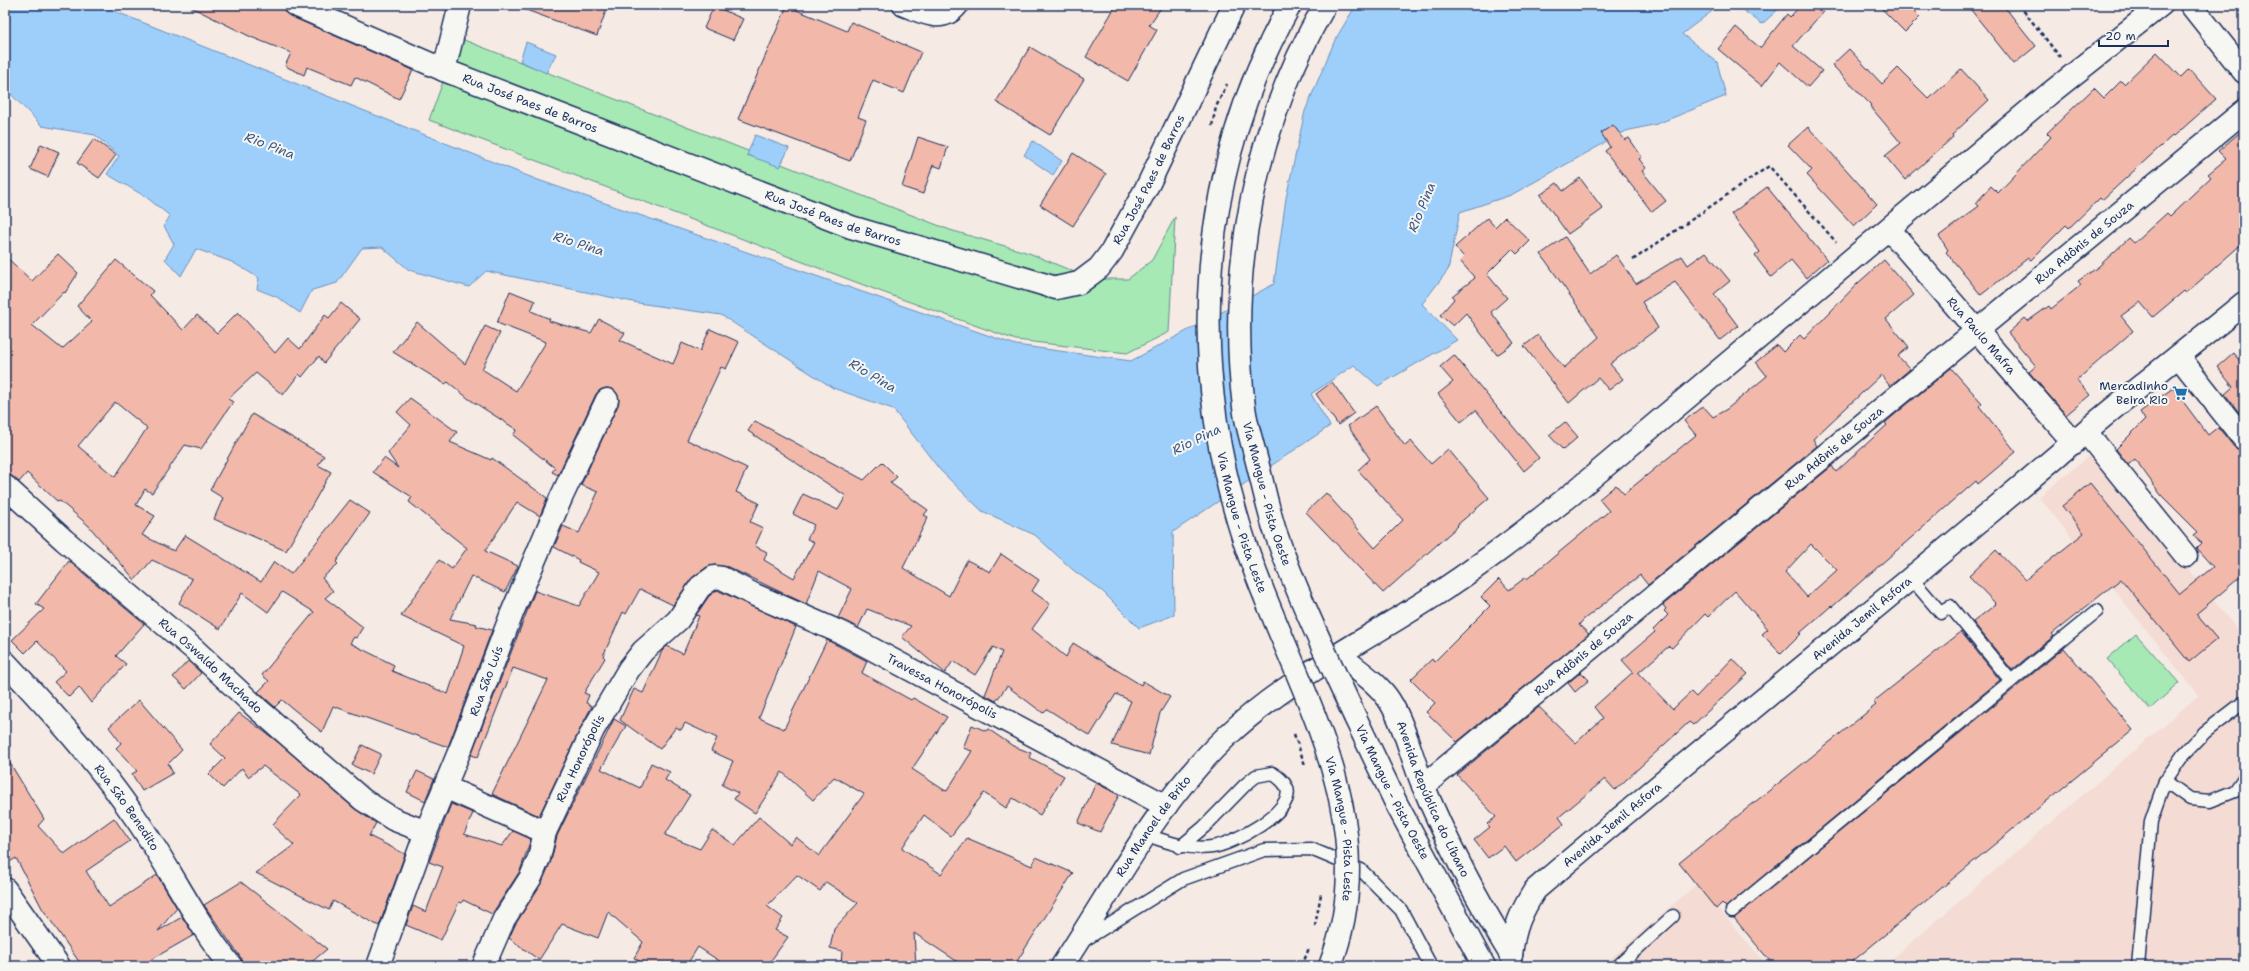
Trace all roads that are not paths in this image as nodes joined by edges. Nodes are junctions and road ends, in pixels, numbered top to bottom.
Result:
1 (295, 5) edge
2 (460, 5) edge
3 (904, 5) edge
4 (957, 5) edge
5 (1234, 5) edge
6 (1290, 5) edge
7 (1325, 5) edge
8 (2161, 5) edge
9 (2191, 5) edge
10 (444, 70) junction
11 (2244, 72) edge
12 (2244, 111) edge
13 (1889, 229) junction
14 (2244, 303) edge
15 (1979, 331) junction
16 (2179, 357) junction
17 (607, 400) dead end
18 (2080, 437) junction
19 (2244, 438) edge
20 (5, 486) edge
21 (2186, 556) dead end
22 (714, 577) joint
23 (1912, 578) junction
24 (2097, 611) dead end
25 (1339, 655) junction
26 (5, 662) edge
27 (2011, 681) junction
28 (2244, 702) edge
29 (2244, 778) edge
30 (2165, 781) junction
31 (1423, 786) junction
32 (445, 787) junction
33 (1166, 806) junction
34 (426, 832) junction
35 (545, 832) junction
36 (1144, 834) junction
37 (1180, 847) junction
38 (5, 889) edge
39 (1732, 911) dead end
40 (1673, 916) dead end
41 (1077, 944) junction
42 (1481, 960) edge
43 (1515, 960) edge
44 (484, 965) dead end
45 (59, 966) edge
46 (231, 966) edge
47 (378, 966) edge
48 (1062, 966) edge
49 (1330, 966) edge
50 (1431, 966) edge
51 (1618, 966) edge
52 (2138, 966) edge

1 - 10 street, Rua José Paes de Barros
2 - 10 street
3 - 4 street
5 - 10 street, Rua José Paes de Barros
6 - 49 street, Via Mangue - Pista Leste, bridge
7 - 42 street, Via Mangue - Pista Oeste, bridge
8 - 13 street, Rua Manoel de Brito
9 - 11 street
12 - 15 street, Rua Adônis de Souza
13 - 15 street, Rua Paulo Mafra
13 - 25 street, Rua Manoel de Brito
14 - 16 street, Avenida Jemil Asfora
15 - 18 street, Rua Paulo Mafra
15 - 31 street, Rua Adônis de Souza
16 - 18 street, Avenida Jemil Asfora
16 - 19 street
17 - 32 street, Rua São Luís
18 - 21 street, Rua Paulo Mafra
18 - 23 street, Avenida Jemil Asfora
20 - 34 street, Rua Oswaldo Machado
22 - 33 street, Travessa Honorópolis
22 - 35 street, Rua Honorópolis
23 - 27 lane
23 - 43 street, Avenida Jemil Asfora
24 - 27 lane
25 - 31 street, Avenida República do Líbano
25 - 33 street, Rua Manoel de Brito
26 - 46 street, Rua São Benedito
27 - 39 lane
28 - 30 lane
29 - 30 lane
30 - 52 lane
31 - 43 street, Avenida República do Líbano
32 - 34 street, Rua São Luís
32 - 35 street
33 - 36 street, Rua Manoel de Brito
34 - 47 street, Rua São Luís
35 - 44 street, Rua Honorópolis
36 - 37 lane
36 - 41 street, Rua Manoel de Brito
37 - 37 lane
38 - 45 street
40 - 51 lane
41 - 48 street, Rua Manoel de Brito
41 - 50 lane

